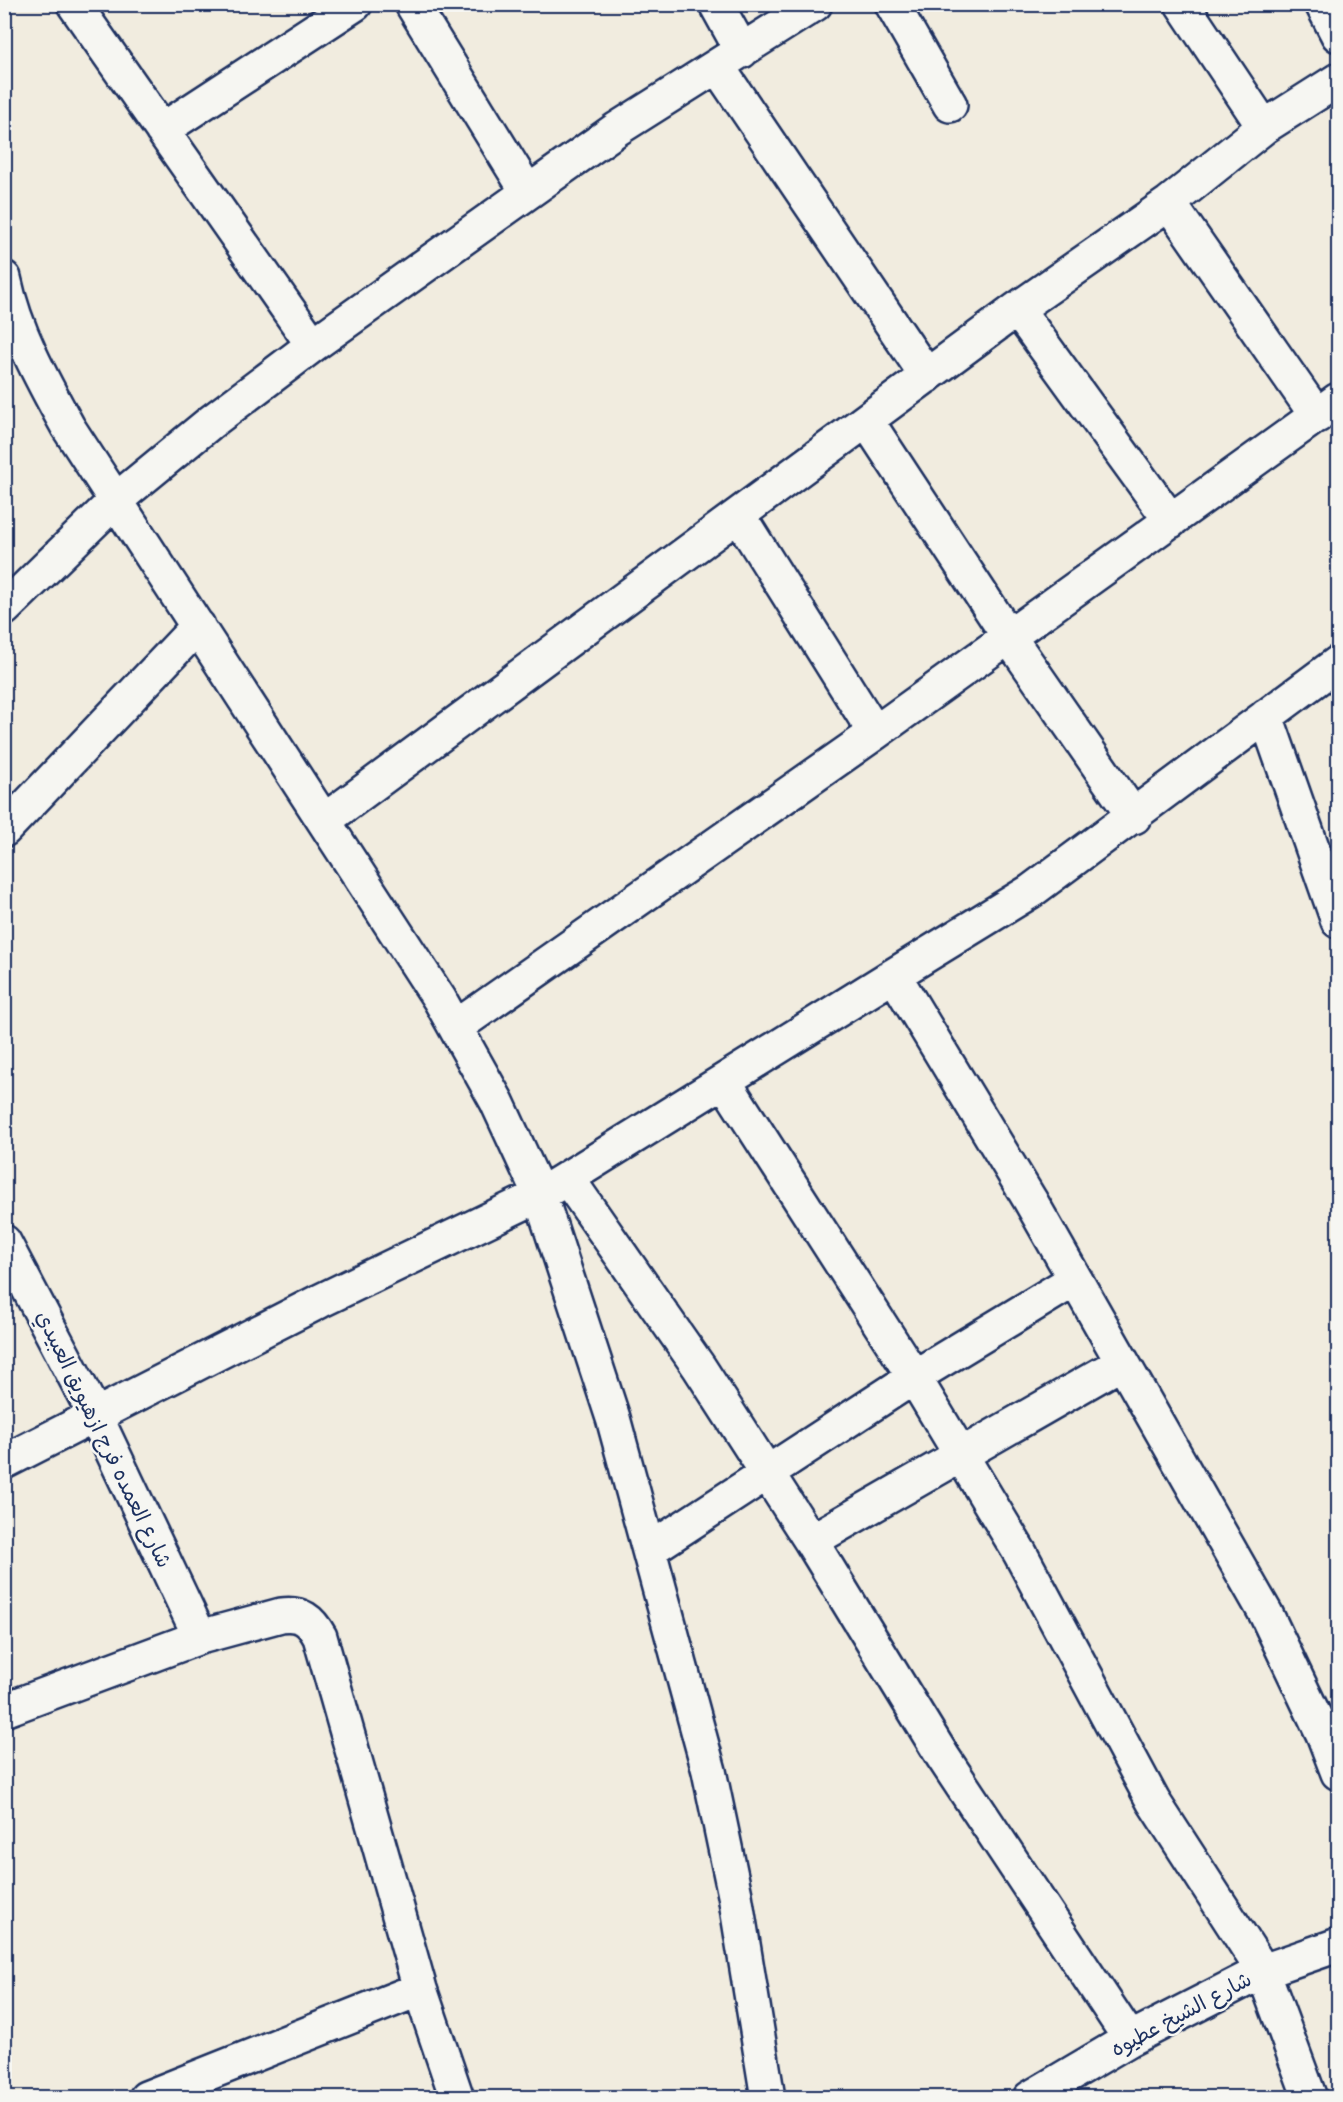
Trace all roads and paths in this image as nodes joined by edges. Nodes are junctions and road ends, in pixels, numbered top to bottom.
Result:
1 (74, 4) edge
2 (355, 4) edge
3 (412, 4) edge
4 (716, 4) edge
5 (815, 4) edge
6 (892, 4) edge
7 (1182, 4) edge
8 (1322, 4) edge
9 (1338, 35) edge
10 (729, 58) junction
11 (1338, 80) edge
12 (950, 105) dead end
13 (1264, 127) junction
14 (162, 130) junction
15 (527, 191) junction
16 (1169, 204) junction
17 (4, 278) edge
18 (1017, 309) junction
19 (313, 345) junction
20 (927, 376) junction
21 (1328, 408) edge
22 (867, 421) junction
23 (116, 500) junction
24 (739, 516) junction
25 (1171, 521) junction
26 (4, 609) edge
27 (198, 626) junction
28 (1009, 637) junction
29 (1338, 663) edge
30 (1266, 716) junction
31 (875, 734) junction
32 (1134, 817) junction
33 (325, 820) junction
34 (4, 830) edge
35 (1338, 921) edge
36 (894, 975) junction
37 (456, 1027) junction
38 (724, 1082) junction
39 (568, 1179) junction
40 (540, 1195) junction
41 (4, 1242) edge
42 (1074, 1280) junction
43 (1121, 1363) junction
44 (914, 1377) junction
45 (96, 1417) junction
46 (961, 1455) junction
47 (4, 1462) edge
48 (767, 1472) junction
49 (811, 1541) junction
50 (649, 1550) junction
51 (200, 1637) junction
52 (4, 1710) edge
53 (1338, 1773) edge
54 (1338, 1945) edge
55 (1263, 1971) junction
56 (420, 1989) junction
57 (1130, 2039) junction
58 (146, 2097) edge
59 (457, 2097) edge
60 (768, 2097) edge
61 (1030, 2097) edge
62 (1310, 2097) edge

1 - 14 street
2 - 14 street
3 - 15 street
4 - 10 street
5 - 10 street
6 - 12 street
7 - 13 street
8 - 9 street
10 - 15 street
10 - 20 street
11 - 13 street
13 - 16 street
14 - 19 street
15 - 19 street
16 - 18 street
16 - 21 street
17 - 23 street
18 - 20 street
18 - 25 street
19 - 23 street
20 - 22 street
21 - 25 street
22 - 24 street
22 - 28 street
23 - 26 street
23 - 27 street
24 - 31 street
24 - 33 street
25 - 28 street
27 - 33 street
27 - 34 street
28 - 31 street
28 - 32 street
29 - 30 street
30 - 32 street
30 - 35 street
31 - 37 street
32 - 36 street
33 - 37 street
36 - 38 street
36 - 42 street
37 - 40 street
38 - 39 street
38 - 44 street
39 - 40 street
39 - 48 street
40 - 45 street
40 - 50 street
41 - 45 street, شارع العمده فرج ازهيويق العبيدي
42 - 43 street
42 - 44 street
43 - 46 street
43 - 53 street
44 - 46 street
44 - 48 street
45 - 47 street
45 - 51 street, شارع العمده فرج ازهيويق العبيدي
46 - 49 street
46 - 55 street
48 - 49 street
48 - 50 street
49 - 57 street
50 - 60 street
51 - 52 street
51 - 56 street
54 - 55 street, شارع الشيخ عطيوه
55 - 57 street, شارع الشيخ عطيوه
55 - 62 street
56 - 58 street
56 - 59 street
57 - 61 street, شارع الشيخ عطيوه

